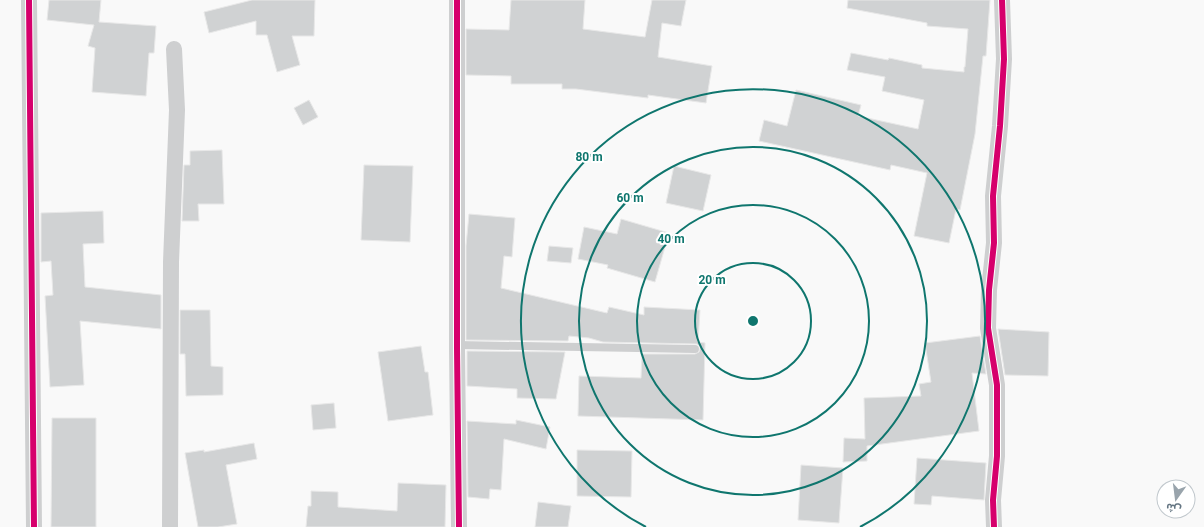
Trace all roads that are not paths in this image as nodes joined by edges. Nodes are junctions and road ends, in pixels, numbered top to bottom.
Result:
1 (29, 0) edge
2 (456, 0) edge
3 (1002, 0) edge
4 (174, 49) dead end
5 (457, 345) junction
6 (695, 349) dead end
7 (34, 527) edge
8 (170, 527) edge
9 (459, 527) edge
10 (994, 527) edge

1 - 7 street
2 - 5 street
3 - 10 street
4 - 8 street
5 - 6 lane
5 - 9 street

